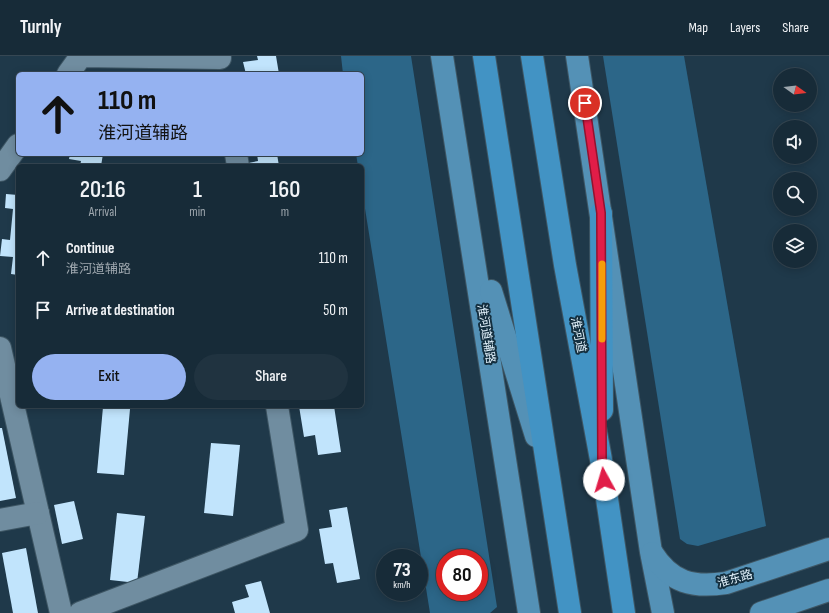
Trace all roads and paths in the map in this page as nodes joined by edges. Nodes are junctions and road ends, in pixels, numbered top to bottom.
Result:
1 (442, 56) edge
2 (484, 56) edge
3 (532, 56) edge
4 (577, 56) edge
5 (221, 63) edge
6 (69, 72) edge
7 (16, 148) edge
8 (0, 170) edge
9 (601, 213) junction
10 (469, 223) junction
11 (0, 348) edge
12 (277, 408) edge
13 (602, 465) junction
14 (551, 483) junction
15 (38, 513) junction
16 (0, 520) edge
17 (829, 549) edge
18 (651, 552) junction
19 (829, 590) edge
20 (529, 612) edge
21 (61, 613) edge
22 (80, 613) edge
23 (570, 613) edge
24 (624, 613) edge
25 (663, 613) edge
26 (761, 613) edge

1 - 10 main road, 淮河道辅路
2 - 14 highway
3 - 13 highway, 淮河道
4 - 9 main road
5 - 6 lane
7 - 8 lane
9 - 13 highway
9 - 18 main road
10 - 14 main road
10 - 20 main road, 淮河道辅路
11 - 15 lane
12 - 22 lane
13 - 24 highway, 淮河道
14 - 23 highway
15 - 16 lane
15 - 21 lane
17 - 18 main road, 淮东路
18 - 25 main road
19 - 26 main road

